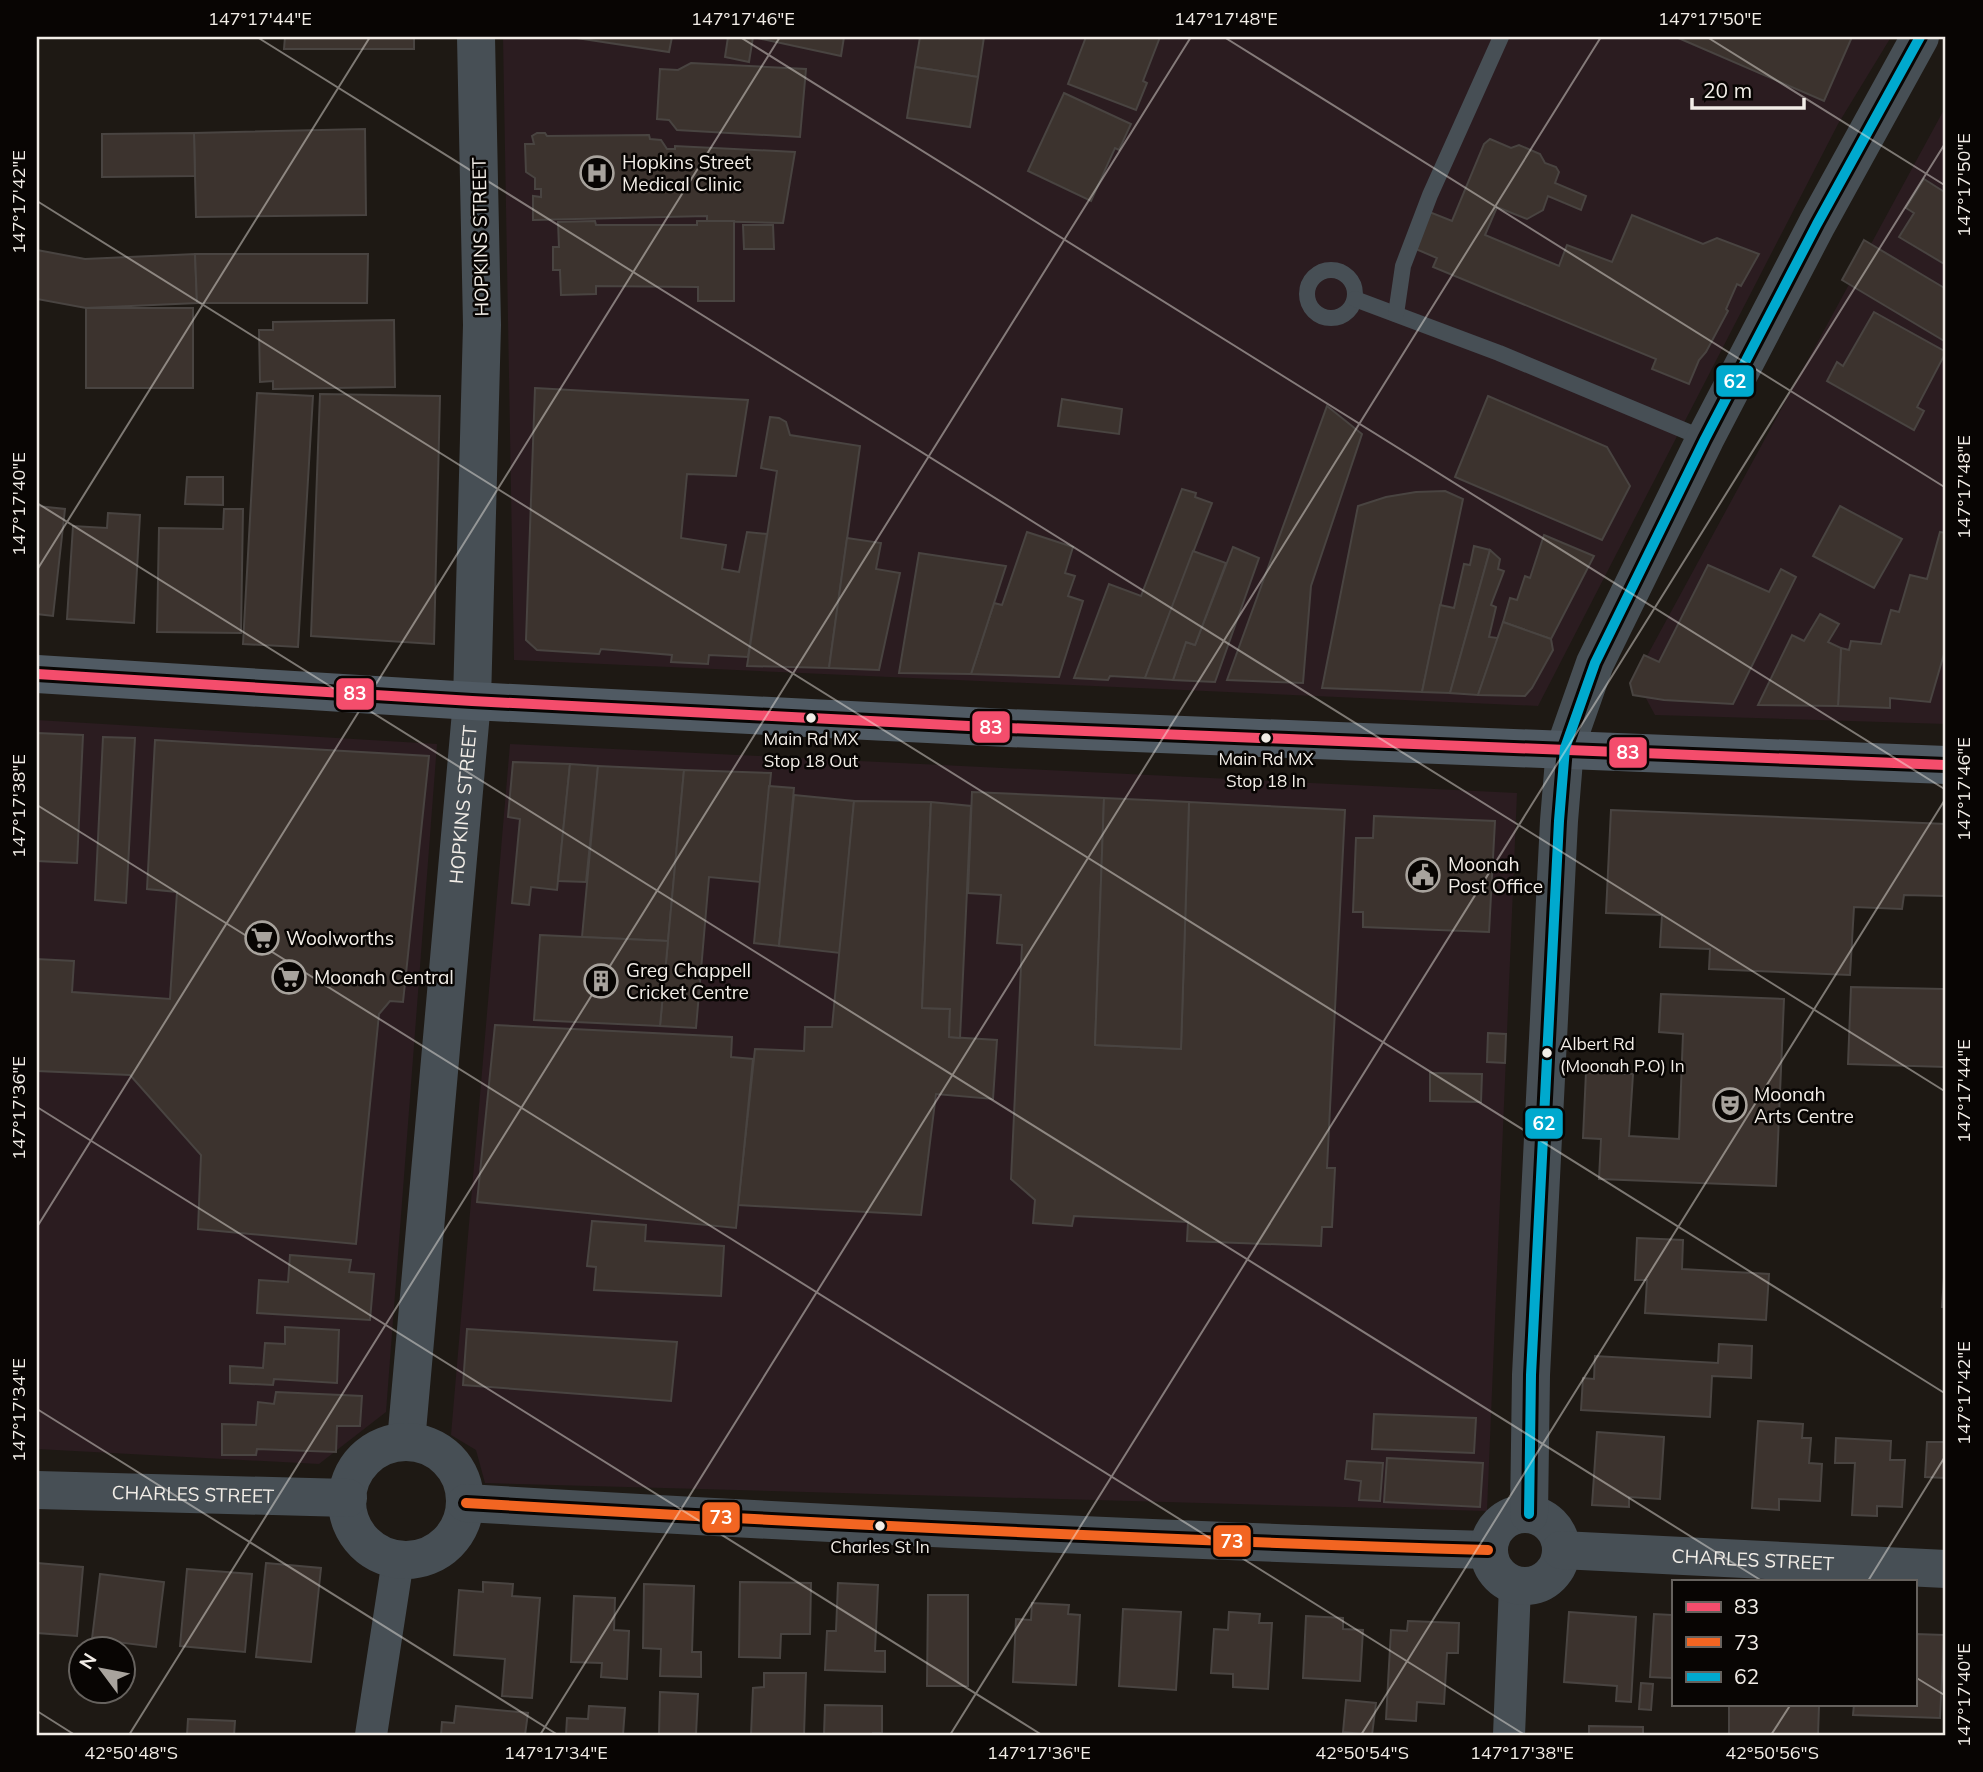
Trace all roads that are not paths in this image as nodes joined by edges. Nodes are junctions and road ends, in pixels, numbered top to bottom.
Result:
1 (476, 37) edge
2 (1502, 37) edge
3 (1920, 37) edge
4 (1355, 299) dead end
5 (1396, 314) junction
6 (1704, 439) junction
7 (37, 674) edge
8 (472, 701) junction
9 (1565, 748) junction
10 (1946, 765) edge
11 (406, 1442) junction
12 (37, 1490) edge
13 (348, 1498) junction
14 (466, 1503) junction
15 (1529, 1514) junction
16 (1488, 1550) junction
17 (1562, 1550) junction
18 (398, 1560) junction
19 (1946, 1569) edge
20 (1515, 1586) junction
21 (371, 1735) edge
22 (1508, 1735) edge

1 - 8 street, HOPKINS STREET
2 - 5 lane
3 - 6 street
4 - 5 lane
5 - 6 lane
6 - 9 street
7 - 8 main road
8 - 9 main road
8 - 11 street, HOPKINS STREET
9 - 10 main road
9 - 15 street
11 - 13 street
11 - 14 street
12 - 13 street, CHARLES STREET
13 - 18 street
14 - 16 street
14 - 18 street
15 - 16 street
15 - 17 street
16 - 20 street
17 - 19 street, CHARLES STREET
17 - 20 street
18 - 21 street
20 - 22 street

